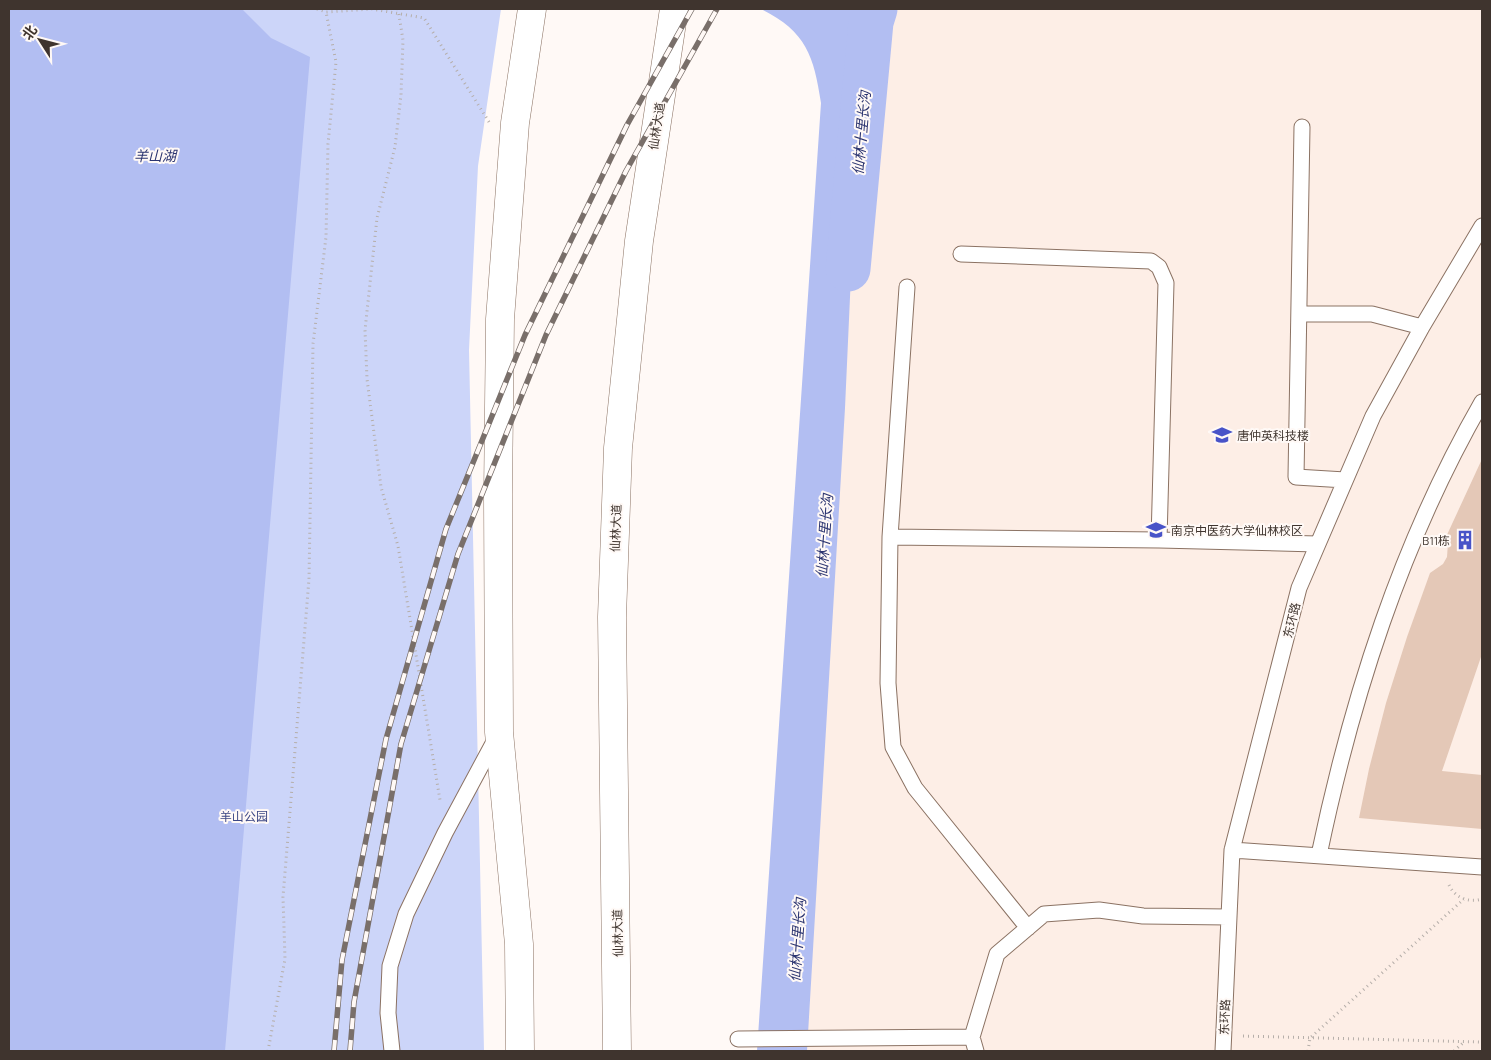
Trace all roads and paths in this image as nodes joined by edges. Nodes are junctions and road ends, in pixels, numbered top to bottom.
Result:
1 (316, 9) edge
2 (398, 9) edge
3 (532, 9) edge
4 (326, 12) junction
5 (399, 14) junction
6 (673, 18) edge
7 (491, 126) dead end
8 (1302, 127) dead end
9 (1481, 229) edge
10 (961, 254) dead end
11 (907, 288) dead end
12 (1299, 314) junction
13 (1422, 327) junction
14 (1482, 402) edge
15 (1345, 480) junction
16 (890, 538) junction
17 (1159, 540) junction
18 (1317, 544) junction
19 (499, 732) junction
20 (445, 833) junction
21 (1232, 850) junction
22 (1319, 855) junction
23 (1448, 865) junction
24 (1482, 868) edge
25 (1464, 899) junction
26 (1482, 901) edge
27 (1228, 917) junction
28 (1028, 928) junction
29 (1223, 1036) junction
30 (1310, 1038) junction
31 (738, 1039) dead end
32 (1464, 1042) junction
33 (1482, 1042) edge
34 (974, 1044) edge
35 (268, 1051) edge
36 (392, 1051) edge
37 (520, 1051) edge
38 (617, 1051) edge
39 (1223, 1051) edge
40 (1308, 1051) edge
41 (1454, 1051) edge

1 - 4 path
2 - 5 path
3 - 19 main road
4 - 5 path
4 - 35 path
5 - 7 path
5 - 20 path
6 - 38 main road, 仙林大道
8 - 12 lane
9 - 13 lane, 东环路
10 - 17 lane
11 - 16 lane
12 - 13 lane
12 - 15 lane
13 - 15 lane, 东环路
14 - 22 lane
15 - 18 lane, 东环路
16 - 17 lane
16 - 28 lane
17 - 18 lane
18 - 21 lane, 东环路
19 - 20 lane
19 - 37 main road
20 - 36 lane
21 - 22 lane
21 - 27 lane, 东环路
22 - 23 lane
23 - 24 lane
23 - 25 path
25 - 26 path
25 - 30 path
27 - 28 lane
27 - 29 lane, 东环路
28 - 34 lane
29 - 30 path
29 - 39 lane, 东环路
30 - 32 path
30 - 40 path
31 - 34 lane
32 - 33 path
32 - 41 path

